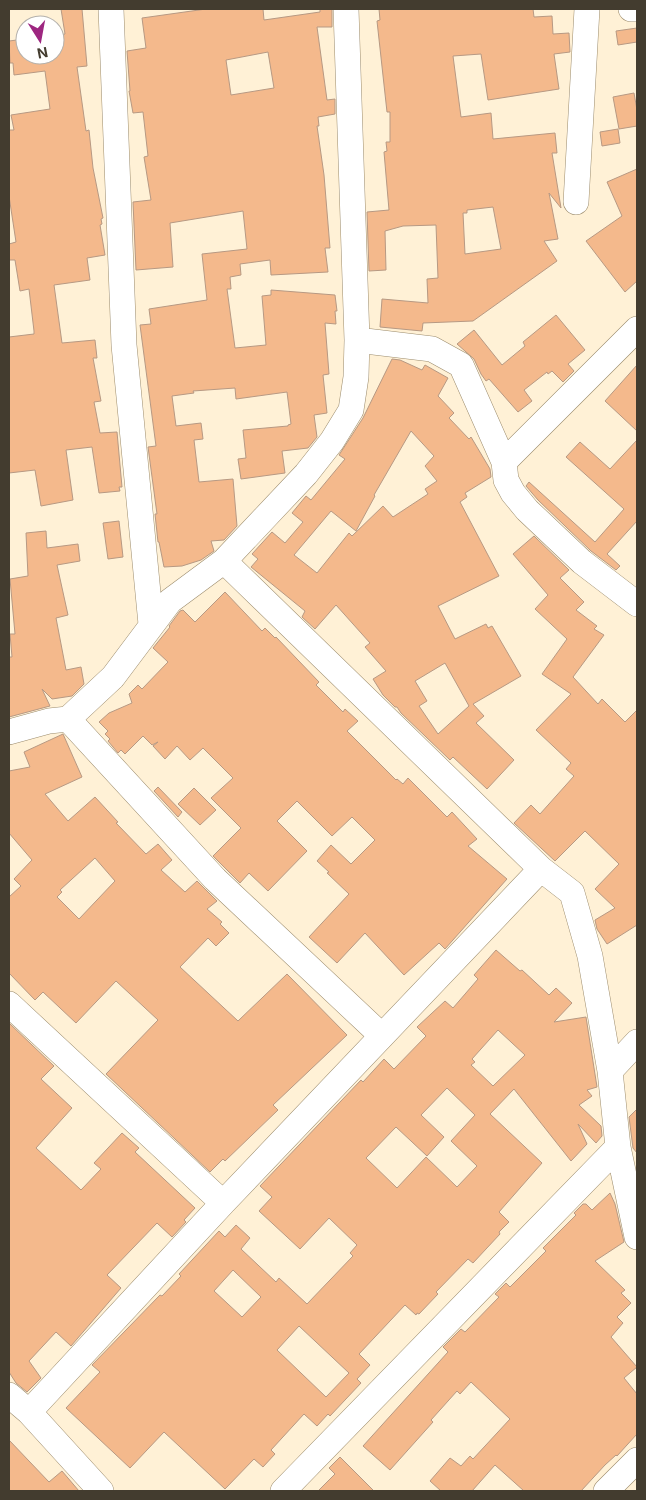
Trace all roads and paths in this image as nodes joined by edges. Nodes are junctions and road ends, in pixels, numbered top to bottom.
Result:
1 (111, 9) edge
2 (346, 9) edge
3 (587, 9) edge
4 (631, 9) edge
5 (637, 9) edge
6 (576, 202) dead end
7 (637, 329) edge
8 (357, 340) junction
9 (504, 462) junction
10 (224, 561) junction
11 (637, 604) edge
12 (150, 624) junction
13 (68, 719) junction
14 (9, 732) edge
15 (542, 869) junction
16 (9, 1004) edge
17 (382, 1036) junction
18 (637, 1042) edge
19 (610, 1071) junction
20 (618, 1147) junction
21 (223, 1203) junction
22 (637, 1237) edge
23 (9, 1395) edge
24 (29, 1412) junction
25 (637, 1460) edge
26 (101, 1491) edge
27 (282, 1491) edge
28 (606, 1491) edge

1 - 12 street
2 - 8 street
3 - 6 street
4 - 5 street
7 - 9 street
8 - 9 street
8 - 10 street
9 - 11 street
10 - 12 street
10 - 15 street
12 - 13 street
13 - 14 street
13 - 17 street
15 - 17 street
15 - 19 street
16 - 21 street
17 - 21 street
18 - 19 street
19 - 20 street
20 - 22 street
20 - 27 street
21 - 24 street
23 - 24 street
24 - 26 street
25 - 28 street

